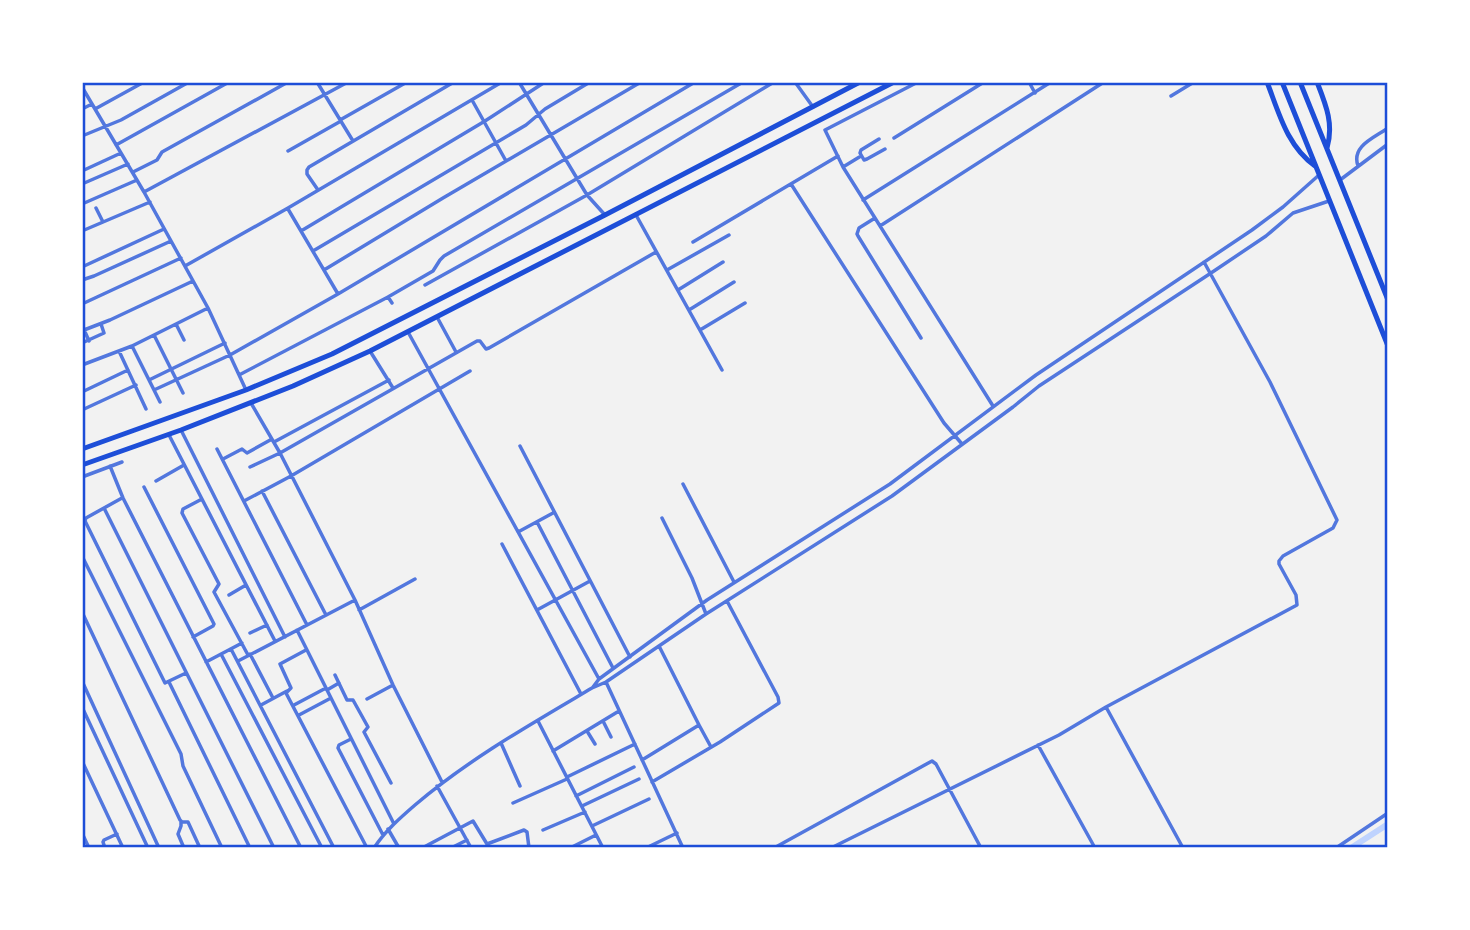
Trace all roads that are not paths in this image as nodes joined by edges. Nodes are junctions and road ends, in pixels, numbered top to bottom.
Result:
1 (144, 82) edge
2 (189, 82) edge
3 (229, 82) edge
4 (288, 82) edge
5 (317, 82) edge
6 (348, 82) edge
7 (407, 82) edge
8 (454, 82) edge
9 (502, 82) edge
10 (519, 82) edge
11 (545, 82) edge
12 (590, 82) edge
13 (641, 82) edge
14 (695, 82) edge
15 (743, 82) edge
16 (774, 82) edge
17 (795, 82) edge
18 (860, 82) edge
19 (894, 82) edge
20 (918, 82) edge
21 (1029, 82) edge
22 (1051, 82) edge
23 (1104, 82) edge
24 (1194, 82) edge
25 (1267, 82) edge
26 (1282, 82) edge
27 (1300, 82) edge
28 (1317, 82) edge
29 (983, 83) edge
30 (83, 84) edge
31 (1035, 93) junction
32 (526, 94) junction
33 (325, 95) junction
34 (1171, 96) dead end
35 (472, 100) junction
36 (94, 106) junction
37 (813, 107) junction
38 (82, 108) edge
39 (539, 114) junction
40 (341, 121) junction
41 (485, 121) junction
42 (781, 123) junction
43 (106, 126) junction
44 (1388, 128) edge
45 (551, 135) junction
46 (82, 136) edge
47 (788, 136) junction
48 (894, 138) dead end
49 (879, 139) dead end
50 (353, 141) junction
51 (496, 142) junction
52 (1388, 144) edge
53 (116, 145) junction
54 (1327, 148) junction
55 (885, 149) dead end
56 (288, 151) dead end
57 (121, 153) junction
58 (838, 156) junction
59 (861, 156) junction
60 (566, 158) junction
61 (506, 161) junction
62 (128, 164) junction
63 (1315, 166) junction
64 (1358, 166) junction
65 (843, 167) junction
66 (82, 171) edge
67 (132, 172) junction
68 (1318, 175) junction
69 (578, 178) junction
70 (137, 180) junction
71 (1340, 180) junction
72 (82, 184) edge
73 (791, 184) junction
74 (318, 190) junction
75 (144, 192) junction
76 (587, 195) junction
77 (863, 200) junction
78 (1329, 201) junction
79 (150, 202) junction
80 (82, 204) edge
81 (96, 208) dead end
82 (288, 208) junction
83 (605, 215) junction
84 (636, 215) junction
85 (875, 218) junction
86 (103, 222) junction
87 (880, 226) junction
88 (164, 229) junction
89 (82, 231) edge
90 (302, 231) junction
91 (729, 235) dead end
92 (171, 241) junction
93 (693, 242) dead end
94 (313, 251) junction
95 (656, 251) junction
96 (181, 258) junction
97 (723, 262) dead end
98 (1204, 263) junction
99 (186, 266) junction
100 (82, 267) edge
101 (324, 270) junction
102 (667, 271) junction
103 (1210, 271) junction
104 (82, 280) edge
105 (194, 281) junction
106 (734, 282) dead end
107 (425, 285) dead end
108 (678, 290) junction
109 (338, 294) junction
110 (388, 297) junction
111 (1388, 300) edge
112 (392, 303) dead end
113 (745, 303) dead end
114 (82, 304) edge
115 (208, 308) junction
116 (689, 310) junction
117 (437, 317) junction
118 (101, 324) junction
119 (176, 324) junction
120 (83, 328) edge
121 (700, 330) junction
122 (408, 332) junction
123 (154, 335) junction
124 (921, 338) dead end
125 (184, 340) dead end
126 (89, 341) junction
127 (82, 343) edge
128 (225, 343) junction
129 (132, 346) junction
130 (1388, 346) edge
131 (119, 351) junction
132 (370, 351) junction
133 (456, 352) junction
134 (230, 355) junction
135 (82, 365) edge
136 (428, 368) junction
137 (171, 369) junction
138 (128, 370) junction
139 (722, 370) dead end
140 (470, 371) dead end
141 (239, 375) junction
142 (149, 380) junction
143 (176, 380) junction
144 (389, 380) junction
145 (136, 385) junction
146 (393, 388) junction
147 (440, 389) junction
148 (154, 390) junction
149 (246, 390) junction
150 (82, 392) edge
151 (183, 393) dead end
152 (160, 402) dead end
153 (251, 402) junction
154 (993, 406) junction
155 (146, 409) dead end
156 (82, 410) edge
157 (181, 430) junction
158 (169, 435) junction
159 (955, 436) junction
160 (273, 441) junction
161 (962, 444) junction
162 (520, 446) dead end
163 (82, 449) edge
164 (217, 449) dead end
165 (279, 453) junction
166 (222, 460) junction
167 (122, 462) dead end
168 (82, 465) edge
169 (184, 465) junction
170 (110, 466) junction
171 (250, 467) dead end
172 (292, 476) junction
173 (82, 477) edge
174 (156, 481) dead end
175 (683, 484) dead end
176 (144, 487) dead end
177 (262, 491) junction
178 (122, 498) junction
179 (202, 499) junction
180 (244, 501) junction
181 (104, 508) junction
182 (554, 513) junction
183 (662, 518) dead end
184 (537, 522) junction
185 (518, 532) junction
186 (502, 544) dead end
187 (82, 556) edge
188 (415, 579) dead end
189 (590, 581) junction
190 (734, 582) junction
191 (246, 585) junction
192 (573, 591) junction
193 (229, 595) dead end
194 (355, 600) junction
195 (555, 600) junction
196 (727, 601) junction
197 (701, 604) junction
198 (359, 610) junction
199 (537, 610) junction
200 (82, 612) edge
201 (706, 614) junction
202 (326, 615) junction
203 (267, 625) junction
204 (307, 625) junction
205 (297, 630) junction
206 (250, 633) dead end
207 (193, 637) junction
208 (285, 637) junction
209 (275, 641) junction
210 (242, 643) junction
211 (659, 646) junction
212 (232, 649) junction
213 (306, 650) junction
214 (222, 654) junction
215 (249, 655) junction
216 (630, 657) junction
217 (238, 661) junction
218 (206, 662) junction
219 (613, 668) junction
220 (186, 673) junction
221 (335, 675) dead end
222 (598, 678) junction
223 (82, 681) edge
224 (167, 682) junction
225 (606, 682) junction
226 (339, 683) junction
227 (393, 685) junction
228 (592, 688) junction
229 (326, 689) junction
230 (287, 691) junction
231 (581, 695) junction
232 (273, 698) junction
233 (331, 698) junction
234 (367, 699) dead end
235 (260, 705) junction
236 (293, 705) junction
237 (82, 707) edge
238 (1106, 707) junction
239 (619, 711) junction
240 (299, 715) junction
241 (538, 721) junction
242 (603, 722) junction
243 (699, 725) junction
244 (587, 731) junction
245 (611, 737) dead end
246 (351, 739) junction
247 (501, 743) junction
248 (595, 744) dead end
249 (635, 744) junction
250 (1038, 744) junction
251 (711, 747) junction
252 (553, 751) junction
253 (642, 760) junction
254 (82, 761) edge
255 (634, 767) dead end
256 (567, 778) junction
257 (639, 779) dead end
258 (442, 782) junction
259 (652, 782) junction
260 (391, 783) dead end
261 (437, 786) junction
262 (520, 786) dead end
263 (949, 789) junction
264 (576, 796) junction
265 (649, 799) dead end
266 (513, 803) dead end
267 (582, 806) junction
268 (585, 812) junction
269 (1387, 814) edge
270 (181, 822) junction
271 (394, 824) junction
272 (592, 826) junction
273 (461, 827) junction
274 (388, 829) junction
275 (543, 830) dead end
276 (82, 833) edge
277 (677, 833) junction
278 (117, 834) junction
279 (383, 835) junction
280 (596, 835) junction
281 (467, 840) junction
282 (470, 846) edge
283 (375, 847) edge
284 (424, 847) edge
285 (453, 847) edge
286 (89, 848) edge
287 (105, 848) edge
288 (123, 848) edge
289 (148, 848) edge
290 (159, 848) edge
291 (184, 848) edge
292 (201, 848) edge
293 (222, 848) edge
294 (250, 848) edge
295 (274, 848) edge
296 (301, 848) edge
297 (321, 848) edge
298 (334, 848) edge
299 (367, 848) edge
300 (399, 848) edge
301 (529, 848) edge
302 (570, 848) edge
303 (603, 848) edge
304 (646, 848) edge
305 (683, 848) edge
306 (774, 848) edge
307 (831, 848) edge
308 (981, 848) edge
309 (1095, 848) edge
310 (1183, 848) edge
311 (1336, 848) edge

1 - 36 street
2 - 43 street
3 - 53 street
4 - 67 street
5 - 33 street
6 - 33 street
7 - 40 street
8 - 50 street
9 - 35 street
10 - 32 street
11 - 32 street
12 - 39 street
13 - 45 street
14 - 60 street
15 - 69 street
16 - 76 street
17 - 37 street
18 - 37 main road
19 - 47 main road
20 - 58 street
21 - 31 street
22 - 31 street
23 - 87 street
24 - 34 street
25 - 63 main road
26 - 63 main road
27 - 54 main road
28 - 54 main road
29 - 48 street
30 - 36 street
31 - 77 street
32 - 39 street
32 - 41 street
33 - 40 street
33 - 75 street
35 - 41 street
35 - 74 street
36 - 38 street
36 - 43 street
37 - 42 main road
39 - 45 street
39 - 51 street
40 - 50 street
40 - 56 street
41 - 51 street
41 - 90 street
42 - 47 main road
42 - 83 main road
43 - 46 street
43 - 53 street
44 - 64 street
45 - 60 street
45 - 61 street
47 - 84 main road
49 - 59 street
50 - 74 street
51 - 61 street
51 - 94 street
52 - 64 street
53 - 57 street
54 - 71 main road
55 - 59 street
57 - 62 street
57 - 66 street
58 - 65 street
58 - 73 street
59 - 65 street
60 - 69 street
60 - 109 street
61 - 101 street
62 - 67 street
62 - 72 street
63 - 68 main road
64 - 71 street
65 - 77 street
67 - 70 street
68 - 78 main road
68 - 98 street
69 - 76 street
69 - 110 street
70 - 75 street
70 - 80 street
71 - 111 main road
73 - 93 street
73 - 159 street
74 - 82 street
75 - 79 street
76 - 83 street
76 - 107 street
77 - 85 street
78 - 103 street
78 - 130 main road
79 - 86 street
79 - 88 street
81 - 86 street
82 - 90 street
82 - 99 street
83 - 149 main road
84 - 95 street
84 - 117 main road
85 - 87 street
85 - 124 street
86 - 89 street
87 - 154 street
88 - 92 street
88 - 100 street
90 - 94 street
91 - 102 street
92 - 96 street
92 - 104 street
94 - 101 street
95 - 102 street
95 - 133 street
96 - 99 street
96 - 114 street
97 - 108 street
98 - 103 street
98 - 154 street
99 - 105 street
101 - 109 street
102 - 108 street
103 - 161 street
103 - 238 street
105 - 115 street
105 - 118 street
106 - 116 street
108 - 116 street
109 - 134 street
110 - 112 street
110 - 141 street
113 - 121 street
115 - 119 street
115 - 128 street
116 - 121 street
117 - 122 main road
117 - 133 street
118 - 120 street
118 - 126 street
119 - 123 street
119 - 125 street
120 - 126 street
121 - 139 street
122 - 132 main road
122 - 136 street
123 - 129 street
123 - 137 street
126 - 127 street
128 - 134 street
128 - 137 street
129 - 131 street
129 - 142 street
131 - 135 street
131 - 138 street
132 - 144 street
132 - 153 main road
133 - 136 street
134 - 141 street
134 - 143 street
136 - 146 street
136 - 147 street
137 - 142 street
137 - 143 street
138 - 145 street
138 - 150 street
140 - 147 street
141 - 149 street
142 - 148 street
143 - 148 street
143 - 151 street
144 - 146 street
144 - 160 street
145 - 155 street
145 - 156 street
146 - 165 street
147 - 172 street
147 - 185 street
148 - 152 street
149 - 153 main road
149 - 163 main road
153 - 157 main road
153 - 160 street
154 - 159 street
157 - 158 main road
157 - 208 street
158 - 168 main road
158 - 169 street
159 - 161 street
159 - 190 street
160 - 165 street
160 - 166 street
161 - 196 street
162 - 182 street
164 - 166 street
165 - 171 street
165 - 172 street
166 - 180 street
167 - 170 street
169 - 174 street
169 - 179 street
170 - 173 street
170 - 178 street
172 - 177 street
172 - 194 street
175 - 190 street
176 - 207 street
177 - 180 street
177 - 202 street
178 - 181 street
178 - 207 street
179 - 191 street
179 - 210 street
180 - 204 street
181 - 220 street
181 - 224 street
182 - 184 street
182 - 189 street
183 - 197 street
184 - 185 street
184 - 192 street
185 - 195 street
186 - 199 street
187 - 293 street
188 - 198 street
189 - 192 street
189 - 216 street
190 - 197 street
191 - 193 street
191 - 203 street
192 - 195 street
192 - 219 street
194 - 198 street
194 - 202 street
195 - 199 street
195 - 222 street
196 - 201 street
196 - 251 street
197 - 201 street
197 - 216 street
198 - 227 street
199 - 231 street
200 - 270 street
201 - 211 street
202 - 204 street
203 - 206 street
203 - 209 street
204 - 205 street
205 - 208 street
205 - 213 street
207 - 218 street
208 - 209 street
209 - 215 street
210 - 212 street
210 - 215 street
211 - 225 street
211 - 243 street
212 - 214 street
212 - 217 street
213 - 229 street
213 - 230 street
214 - 218 street
214 - 297 street
215 - 217 street
215 - 232 street
216 - 219 street
217 - 235 street
218 - 296 street
219 - 222 street
220 - 224 street
220 - 295 street
221 - 226 street
222 - 228 street
223 - 290 street
224 - 294 street
225 - 228 street
225 - 239 street
226 - 229 street
226 - 260 street
227 - 234 street
227 - 258 street
228 - 231 street
229 - 233 street
229 - 236 street
230 - 232 street
230 - 236 street
231 - 241 street
232 - 235 street
233 - 240 street
233 - 246 street
235 - 298 street
236 - 240 street
237 - 289 street
238 - 250 street
238 - 310 street
239 - 242 street
239 - 249 street
240 - 299 street
241 - 247 street
241 - 252 street
242 - 244 street
242 - 245 street
243 - 251 street
243 - 253 street
244 - 248 street
244 - 252 street
246 - 271 street
246 - 279 street
247 - 258 street
247 - 262 street
249 - 253 street
249 - 256 street
250 - 263 street
250 - 309 street
251 - 259 street
252 - 256 street
253 - 259 street
254 - 278 street
255 - 264 street
256 - 264 street
256 - 266 street
257 - 267 street
258 - 261 street
259 - 277 street
261 - 271 street
261 - 273 street
263 - 306 street
263 - 307 street
263 - 308 street
264 - 267 street
265 - 272 street
267 - 268 street
268 - 272 street
268 - 275 street
269 - 311 street
270 - 291 street
270 - 292 street
271 - 274 street
272 - 280 street
273 - 281 street
273 - 284 street
273 - 301 street
274 - 279 street
274 - 300 street
276 - 286 street
277 - 304 street
277 - 305 street
278 - 287 street
278 - 288 street
279 - 283 street
280 - 302 street
280 - 303 street
281 - 282 street
281 - 285 street

